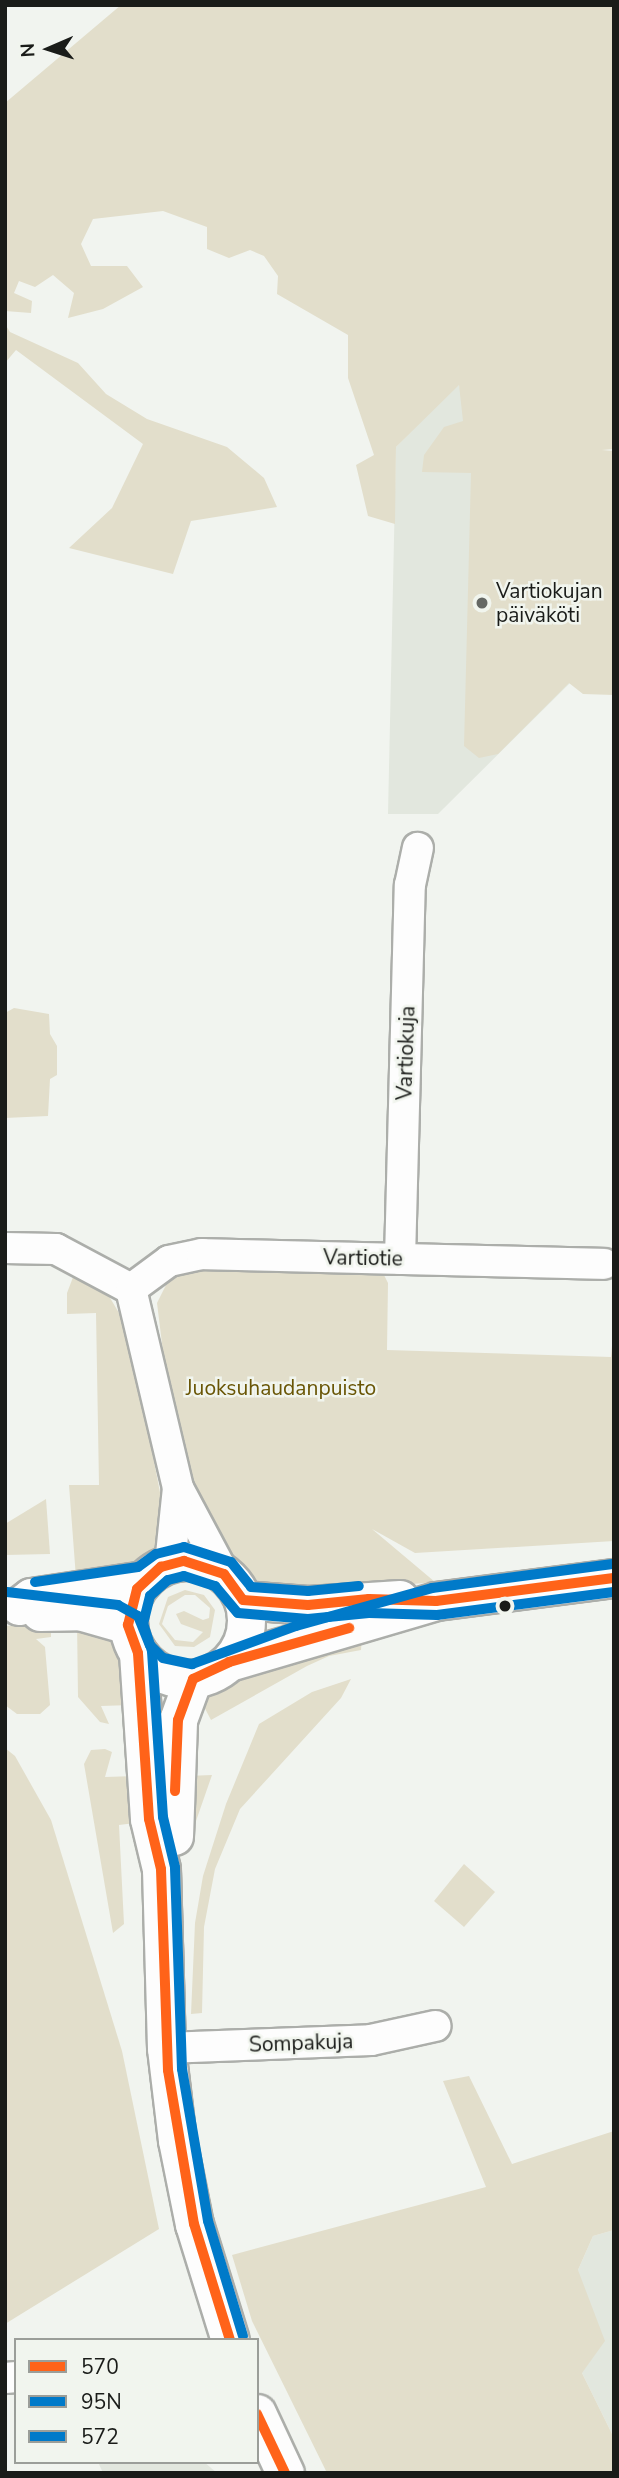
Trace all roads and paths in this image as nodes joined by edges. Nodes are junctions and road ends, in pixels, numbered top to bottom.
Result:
1 (418, 848) dead end
2 (5, 1248) edge
3 (400, 1259) junction
4 (604, 1264) dead end
5 (131, 1289) junction
6 (178, 1489) junction
7 (157, 1572) junction
8 (614, 1578) edge
9 (233, 1587) junction
10 (436, 1601) junction
11 (12, 1606) edge
12 (133, 1639) junction
13 (229, 1662) junction
14 (193, 1679) junction
15 (161, 1869) junction
16 (435, 2026) dead end
17 (166, 2048) junction
18 (229, 2338) edge
19 (259, 2417) edge
20 (285, 2473) edge

1 - 3 street, Vartiokuja
2 - 5 street
3 - 4 street, Vartiotie
3 - 5 street, Vartiotie
5 - 6 street
6 - 7 street
6 - 9 street
7 - 9 main road
7 - 11 main road
7 - 12 main road
8 - 10 main road
9 - 10 main road
9 - 13 main road
10 - 13 main road
11 - 12 main road
12 - 14 main road
12 - 15 main road
13 - 14 main road
14 - 15 main road
15 - 17 main road
16 - 17 street, Sompakuja
17 - 18 main road
19 - 20 main road

